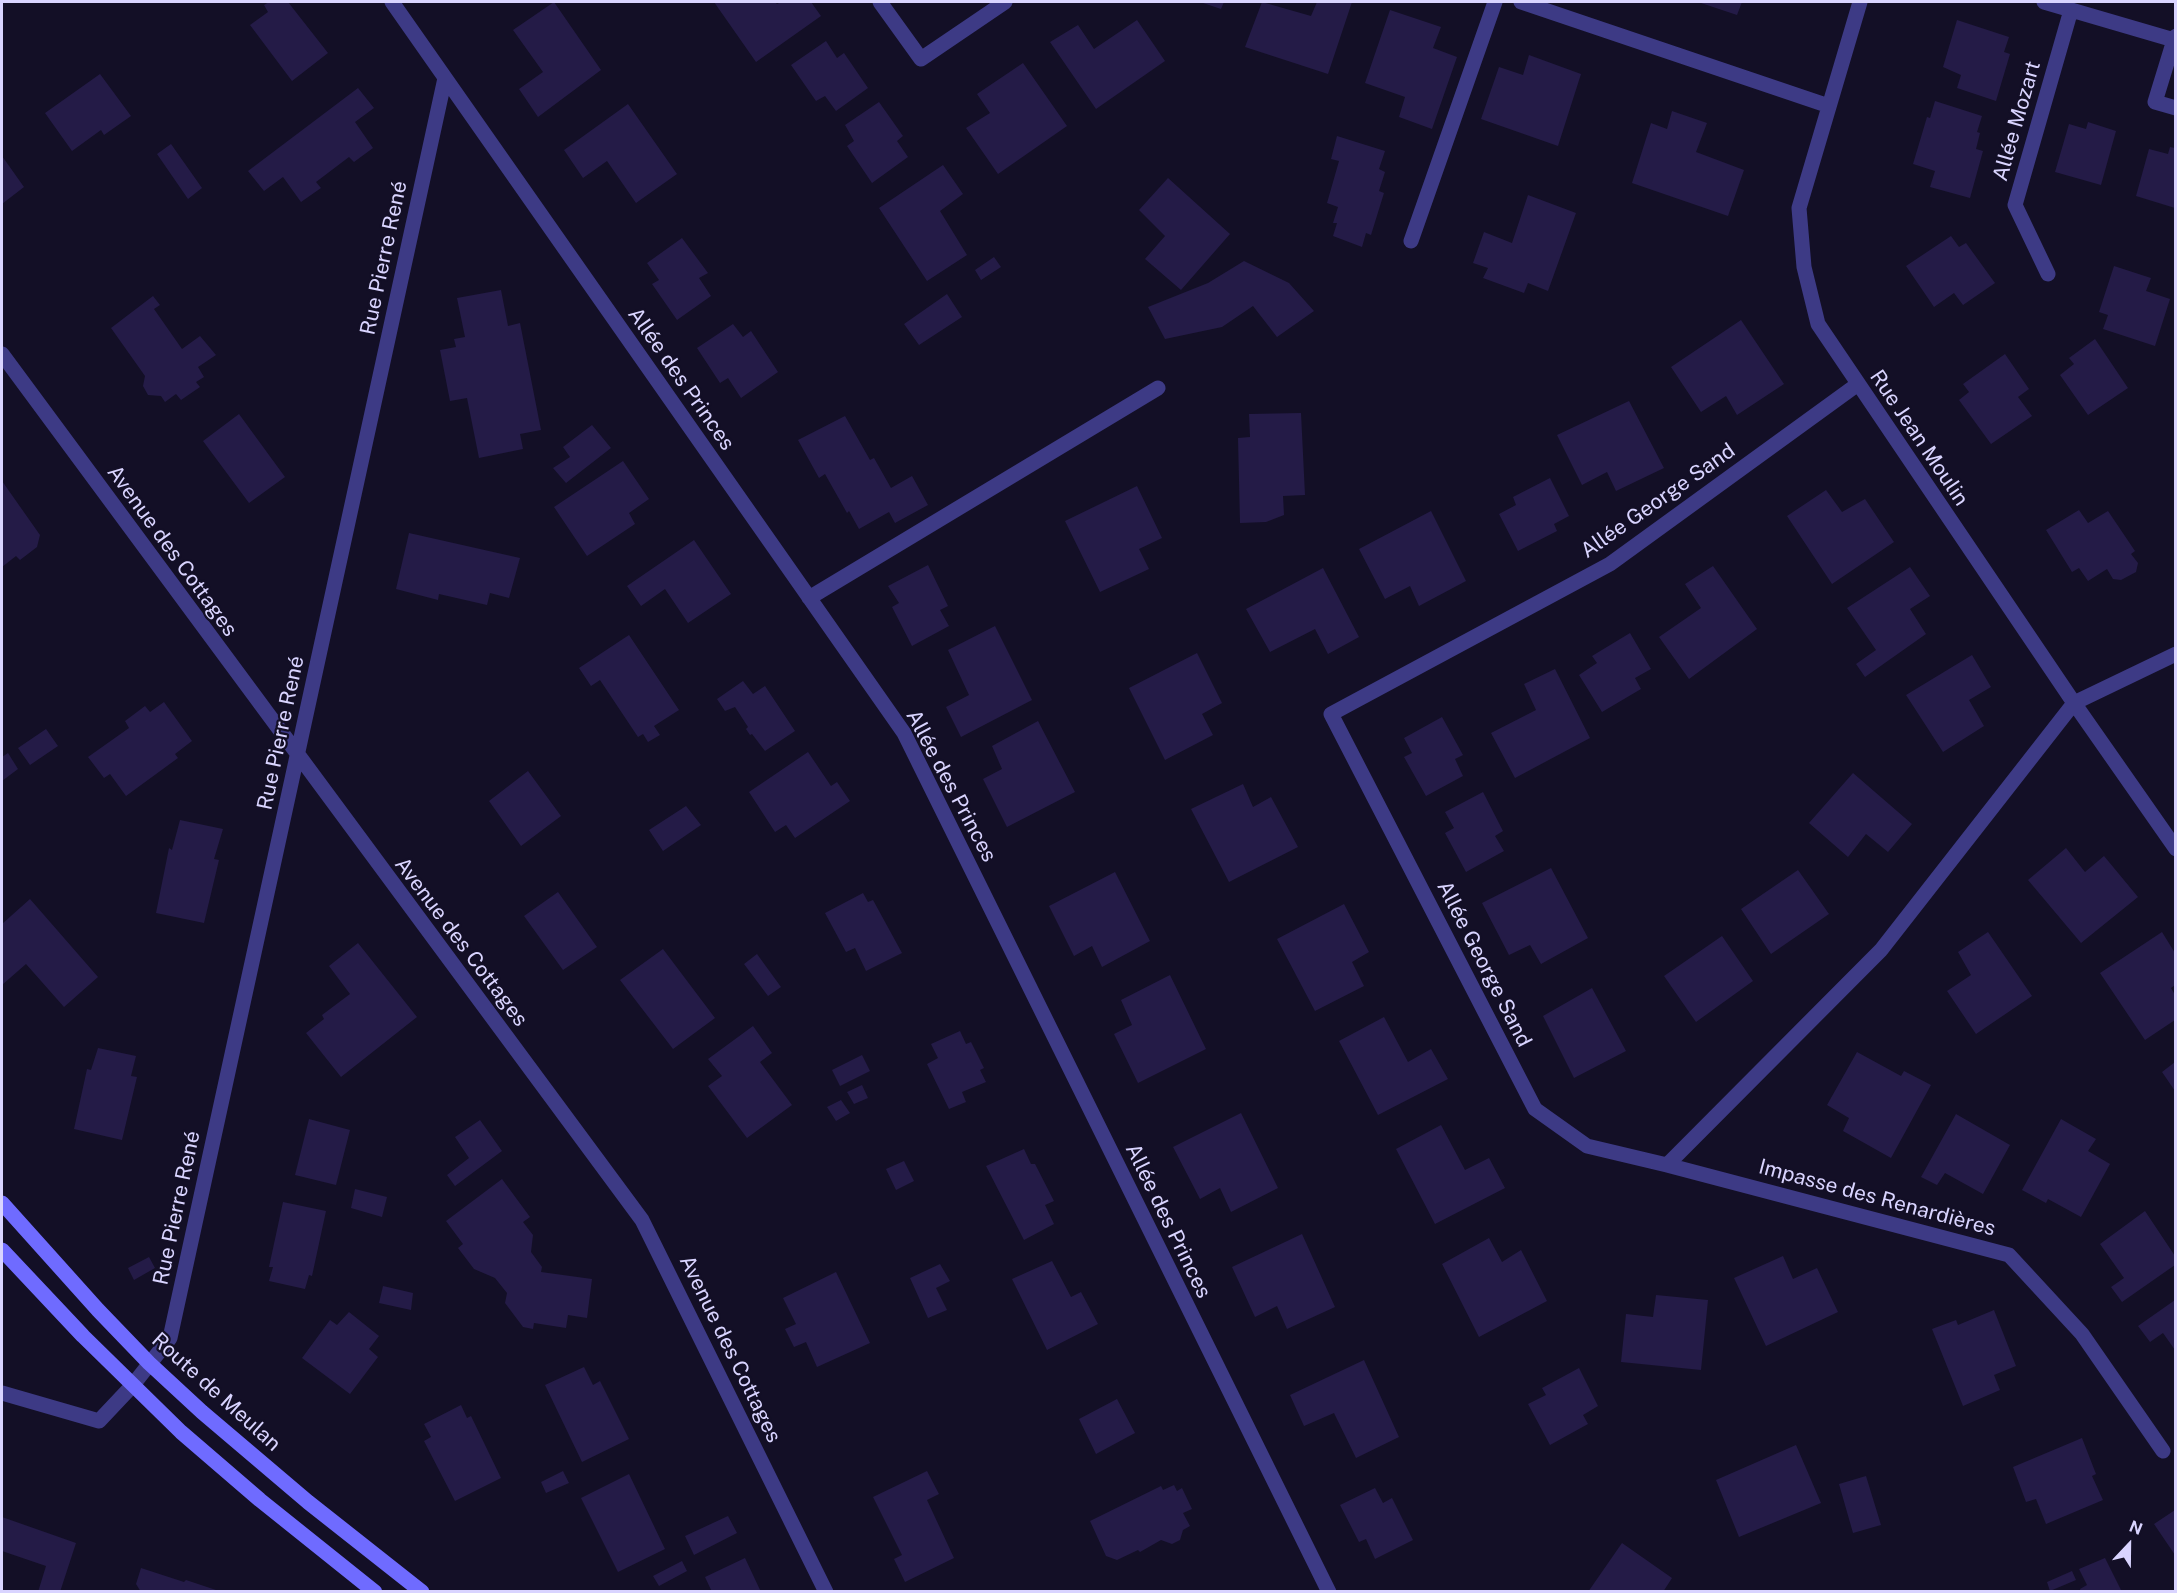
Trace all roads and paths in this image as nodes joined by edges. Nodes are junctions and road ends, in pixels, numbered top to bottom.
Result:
1 (392, 2) edge
2 (880, 2) edge
3 (1005, 2) edge
4 (1495, 2) edge
5 (1521, 2) edge
6 (1860, 2) edge
7 (2044, 2) edge
8 (2071, 10) junction
9 (2175, 38) edge
10 (445, 78) junction
11 (1829, 106) junction
12 (2175, 108) edge
13 (1411, 241) dead end
14 (2048, 273) dead end
15 (2, 354) edge
16 (1857, 384) junction
17 (1158, 388) dead end
18 (809, 598) junction
19 (2175, 654) edge
20 (2074, 703) junction
21 (297, 756) junction
22 (2175, 849) edge
23 (1667, 1165) junction
24 (2, 1203) edge
25 (2, 1250) edge
26 (149, 1363) junction
27 (132, 1386) junction
28 (2, 1393) edge
29 (2163, 1451) dead end
30 (375, 1592) edge
31 (422, 1592) edge
32 (825, 1592) edge
33 (1329, 1592) edge

1 - 10 street, Allée des Princes
2 - 3 street
4 - 13 street
5 - 11 street
6 - 11 street, Rue Jean Moulin
7 - 8 street
8 - 9 street
8 - 14 street, Allée Mozart
9 - 12 street
10 - 18 street, Allée des Princes
10 - 21 street, Rue Pierre René
11 - 16 street, Rue Jean Moulin
15 - 21 street, Avenue des Cottages
16 - 20 street, Rue Jean Moulin
16 - 23 street, Allée George Sand
17 - 18 street
18 - 33 street, Allée des Princes
19 - 20 street
20 - 22 street, Rue Jean Moulin
20 - 23 street
21 - 26 street, Rue Pierre René
21 - 32 street, Avenue des Cottages
23 - 29 street, Impasse des Renardières
24 - 26 main road, Route de Meulan
25 - 27 main road
26 - 27 street, Rue Pierre René
26 - 31 main road, Route de Meulan
27 - 28 street, Rue Pierre René
27 - 30 main road

